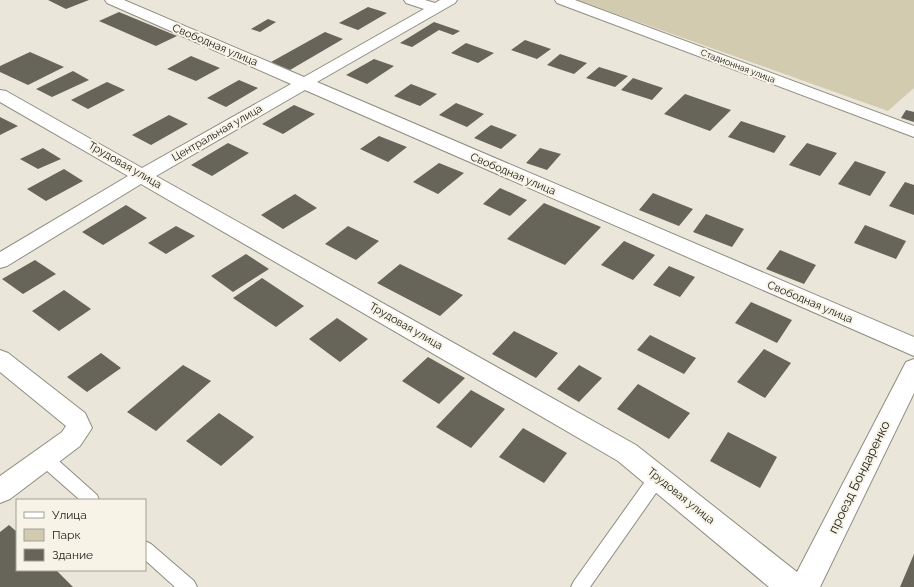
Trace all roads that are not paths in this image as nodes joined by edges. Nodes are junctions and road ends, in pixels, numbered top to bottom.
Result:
1 (112, 0) edge
2 (411, 0) edge
3 (562, 0) edge
4 (443, 4) edge
5 (304, 84) junction
6 (0, 95) edge
7 (914, 132) edge
8 (143, 176) junction
9 (0, 261) edge
10 (914, 347) edge
11 (0, 359) edge
12 (914, 368) edge
13 (44, 458) junction
14 (657, 478) junction
15 (0, 491) edge
16 (90, 499) edge
17 (146, 550) edge
18 (188, 587) edge
19 (580, 587) edge
20 (792, 587) edge
21 (805, 587) edge

1 - 5 street, Свободная улица
2 - 4 street
3 - 7 street, Стадионная улица
4 - 5 street, Центральная улица
5 - 8 street, Центральная улица
5 - 10 street, Свободная улица
6 - 8 street, Трудовая улица
8 - 9 street, Центральная улица
8 - 14 street, Трудовая улица
11 - 13 street
12 - 21 street, проезд Бондаренко
13 - 15 street
13 - 16 lane
14 - 19 lane
14 - 20 street, Трудовая улица
17 - 18 lane

